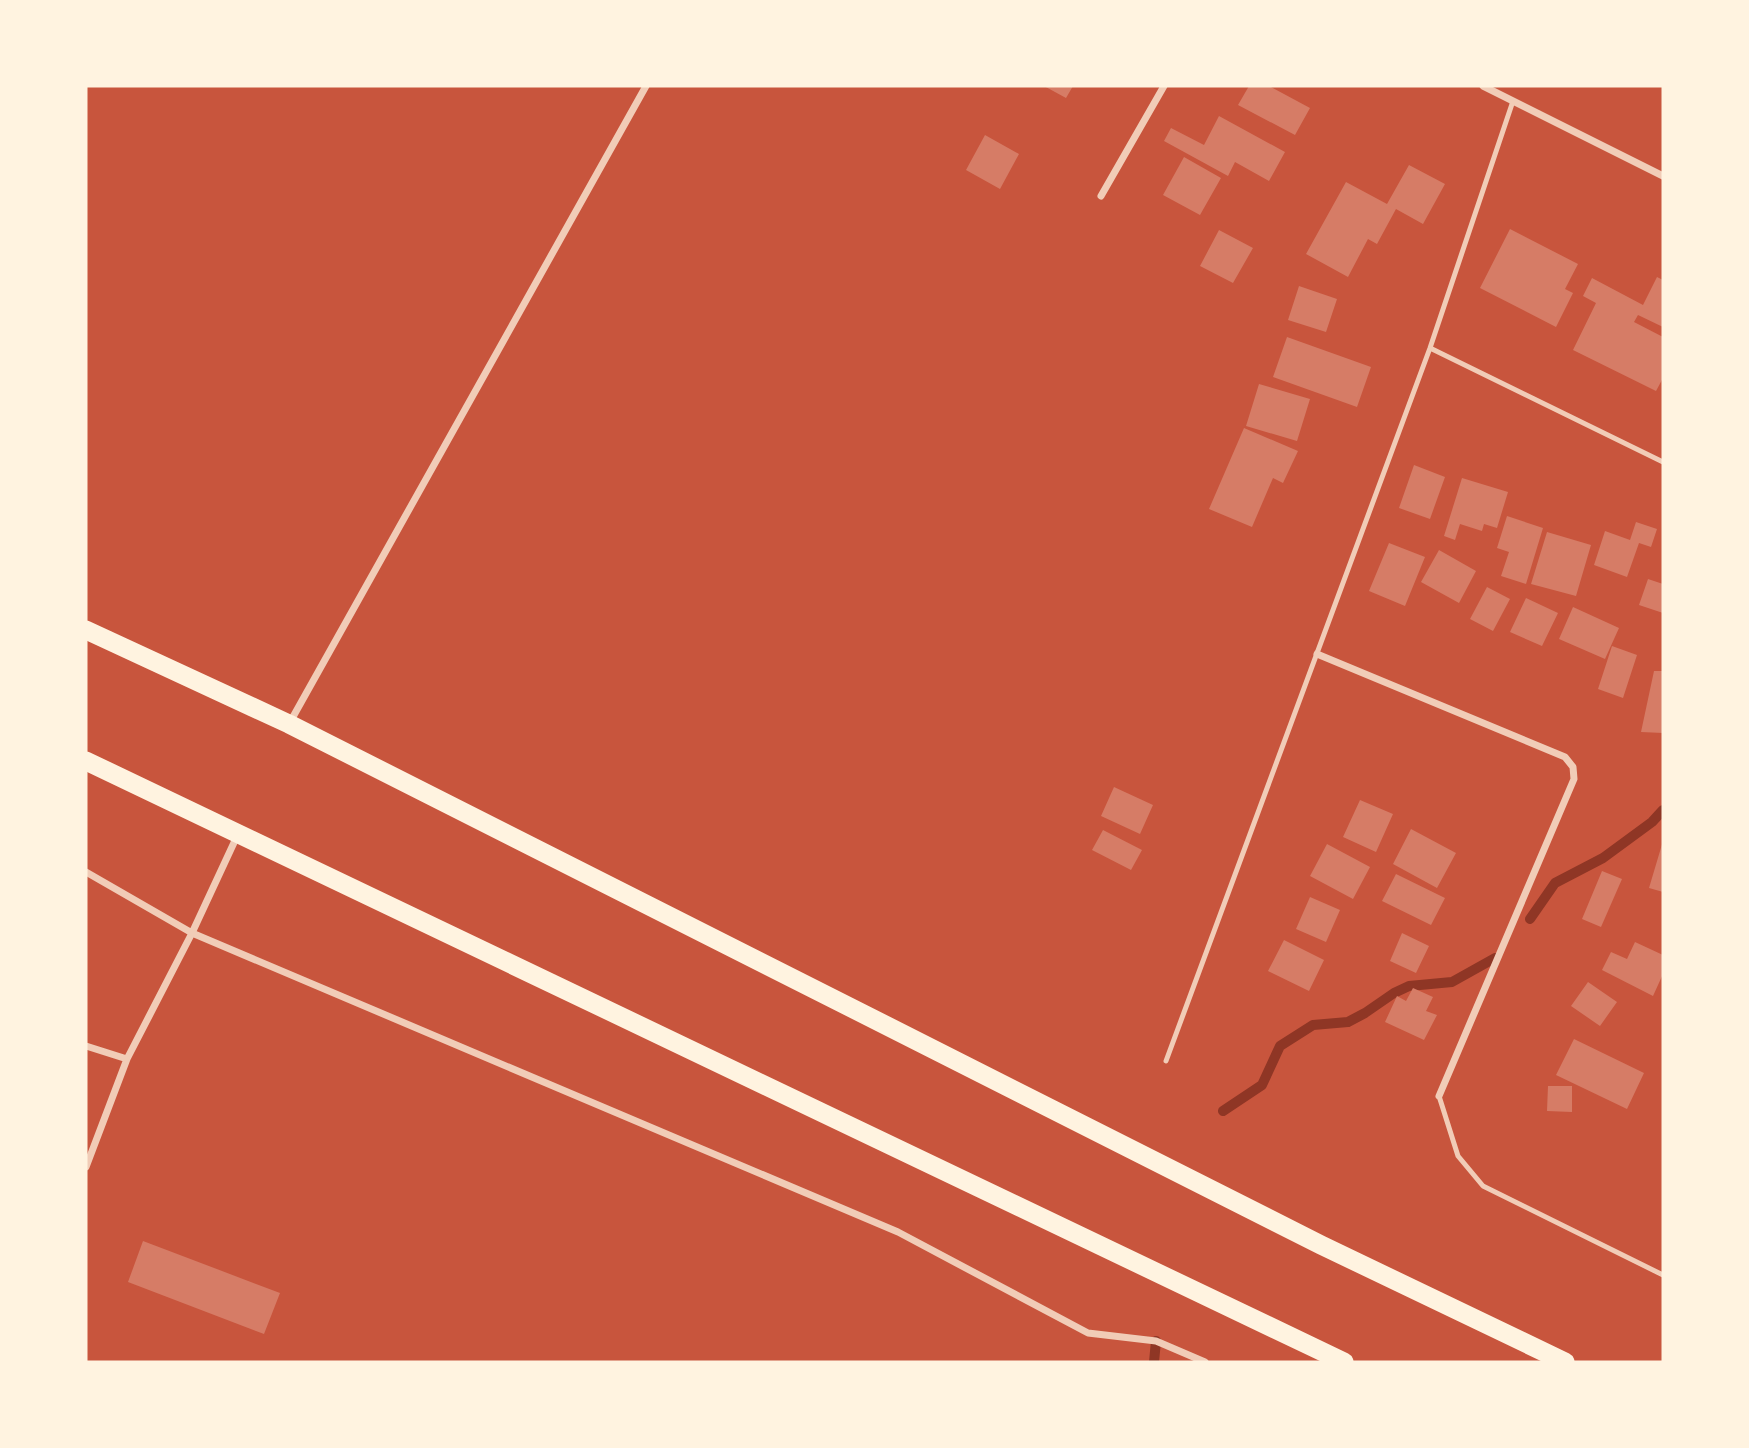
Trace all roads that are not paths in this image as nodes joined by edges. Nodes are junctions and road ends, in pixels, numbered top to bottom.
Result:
1 (646, 86) edge
2 (1164, 86) edge
3 (1483, 86) edge
4 (1513, 101) junction
5 (1663, 176) edge
6 (1101, 197) dead end
7 (1430, 348) junction
8 (1663, 462) edge
9 (86, 630) edge
10 (1317, 654) junction
11 (289, 724) junction
12 (86, 761) edge
13 (238, 834) junction
14 (86, 872) edge
15 (192, 933) junction
16 (86, 1046) edge
17 (127, 1059) junction
18 (1166, 1061) dead end
19 (1439, 1096) joint
20 (86, 1167) edge
21 (1663, 1275) edge
22 (1205, 1362) edge
23 (1344, 1362) edge
24 (1565, 1362) edge

1 - 11 street
2 - 6 street
3 - 4 street
4 - 5 street
4 - 7 lane
7 - 8 lane
7 - 10 lane
9 - 11 highway
10 - 18 lane
10 - 19 street
11 - 24 highway
12 - 13 highway
13 - 15 street
13 - 23 highway
14 - 15 street
15 - 17 street
15 - 22 street
16 - 17 street
17 - 20 street
19 - 21 lane

